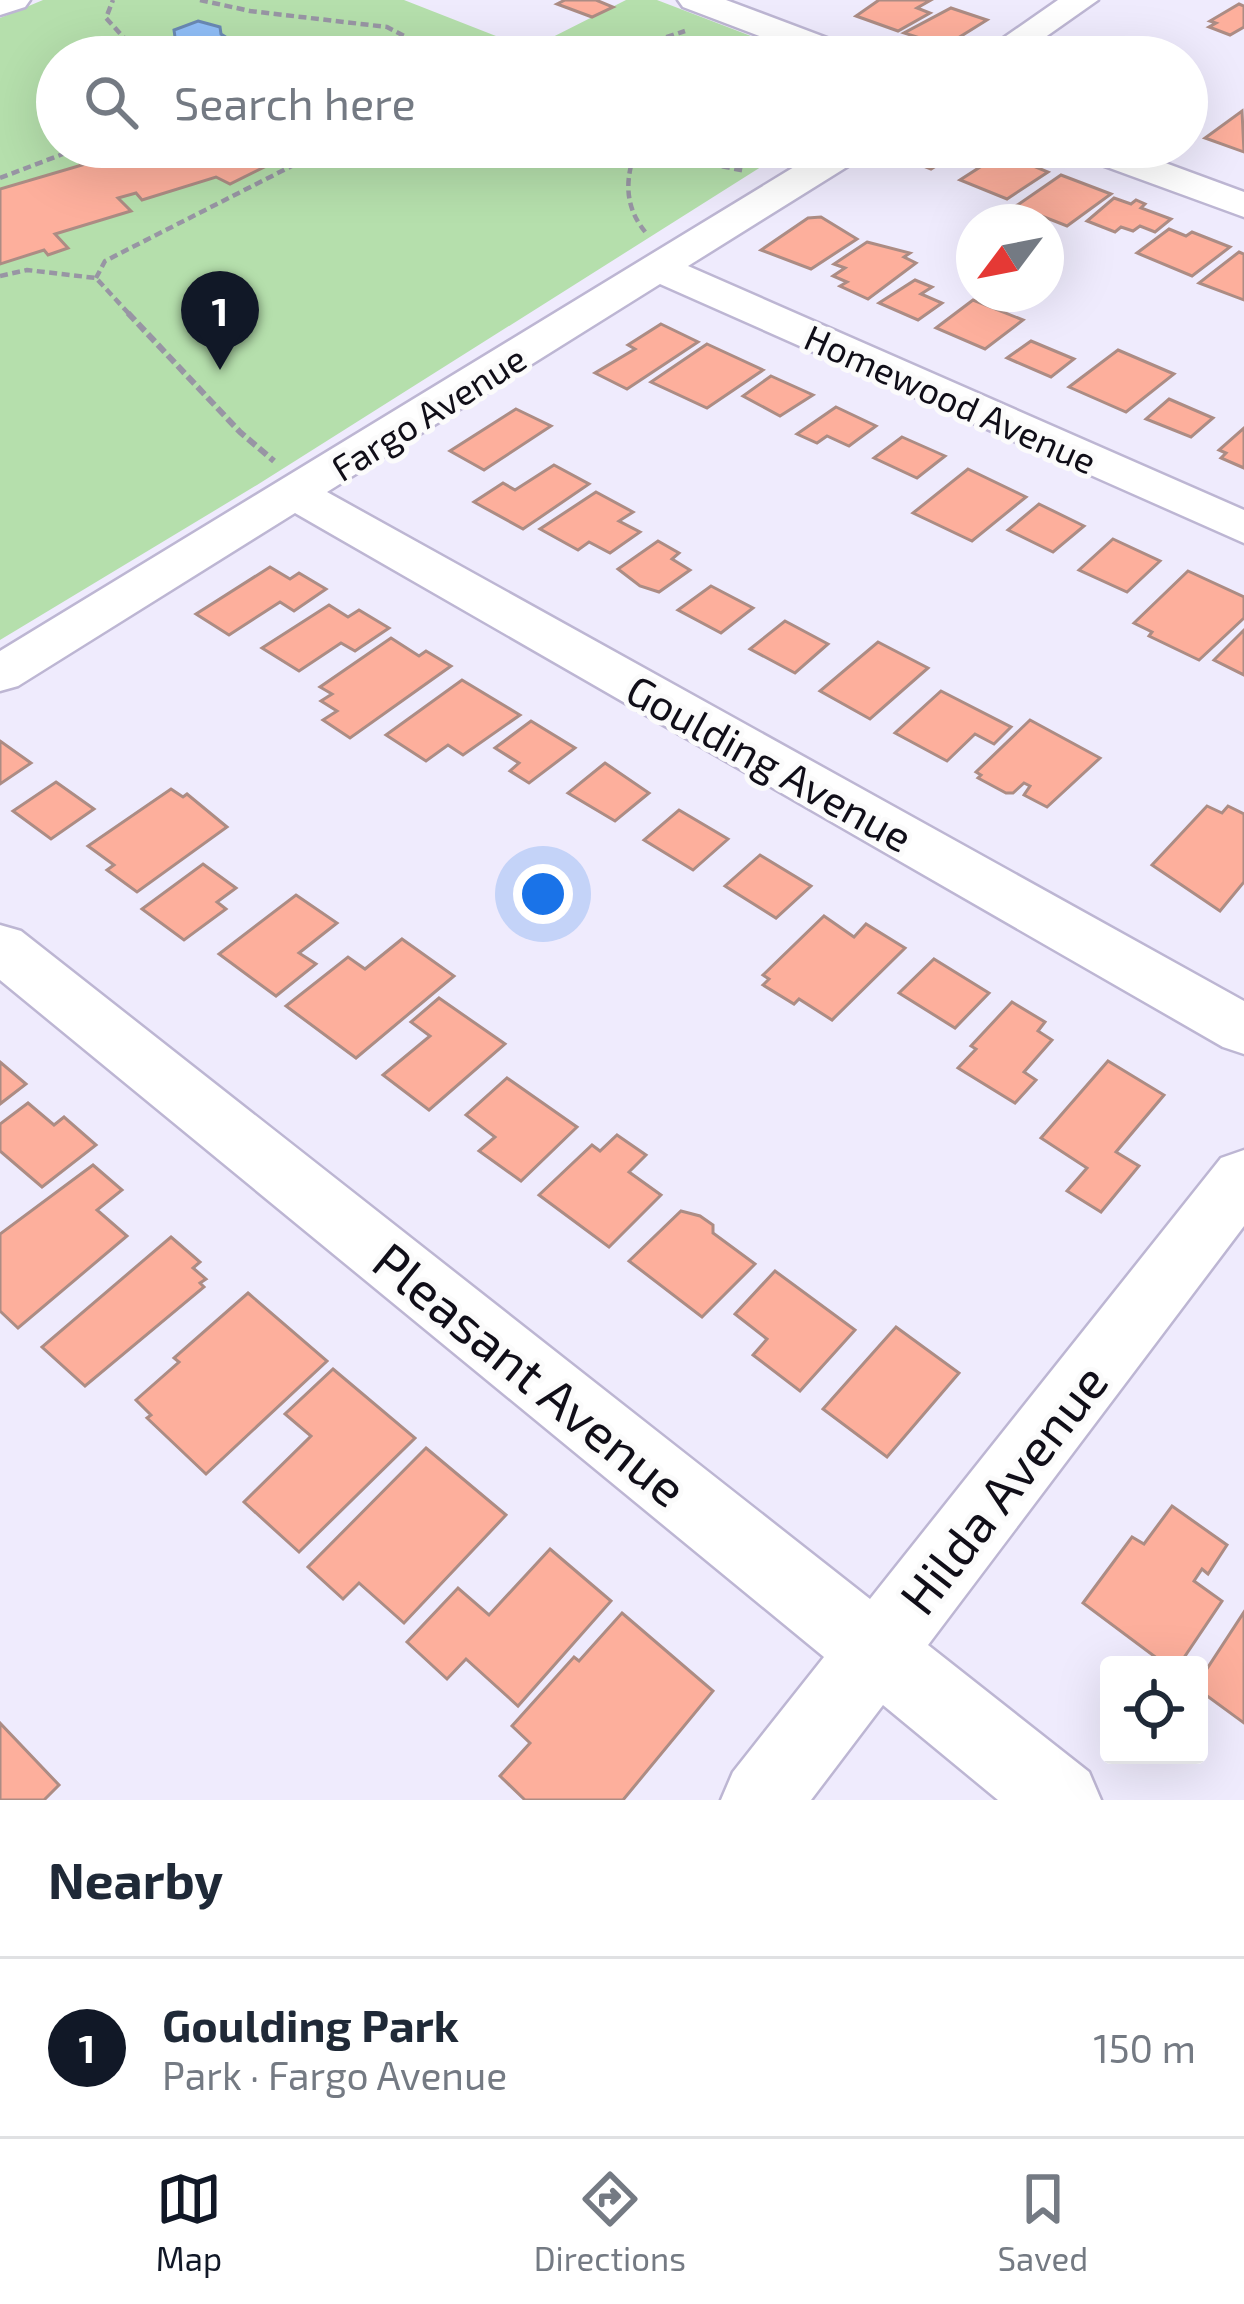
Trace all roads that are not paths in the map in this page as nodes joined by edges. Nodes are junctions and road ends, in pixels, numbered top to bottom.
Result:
1 (13, 0) edge
2 (1081, 0) edge
3 (0, 5) edge
4 (711, 6) edge
5 (791, 36) edge
6 (1025, 36) edge
7 (821, 168) edge
8 (1144, 168) edge
9 (1244, 205) edge
10 (658, 268) junction
11 (296, 494) junction
12 (1244, 527) edge
13 (0, 674) edge
14 (0, 946) edge
15 (1244, 1030) edge
16 (1244, 1177) edge
17 (876, 1650) junction
18 (761, 1800) edge
19 (1061, 1800) edge

1 - 3 street
2 - 6 street
4 - 5 street
7 - 10 street, Fargo Avenue
8 - 9 street
10 - 11 street, Fargo Avenue
10 - 12 street, Homewood Avenue
11 - 13 street, Fargo Avenue
11 - 15 street, Goulding Avenue
14 - 17 street, Pleasant Avenue
16 - 17 street, Hilda Avenue
17 - 18 street, Hilda Avenue
17 - 19 street, Pleasant Avenue

